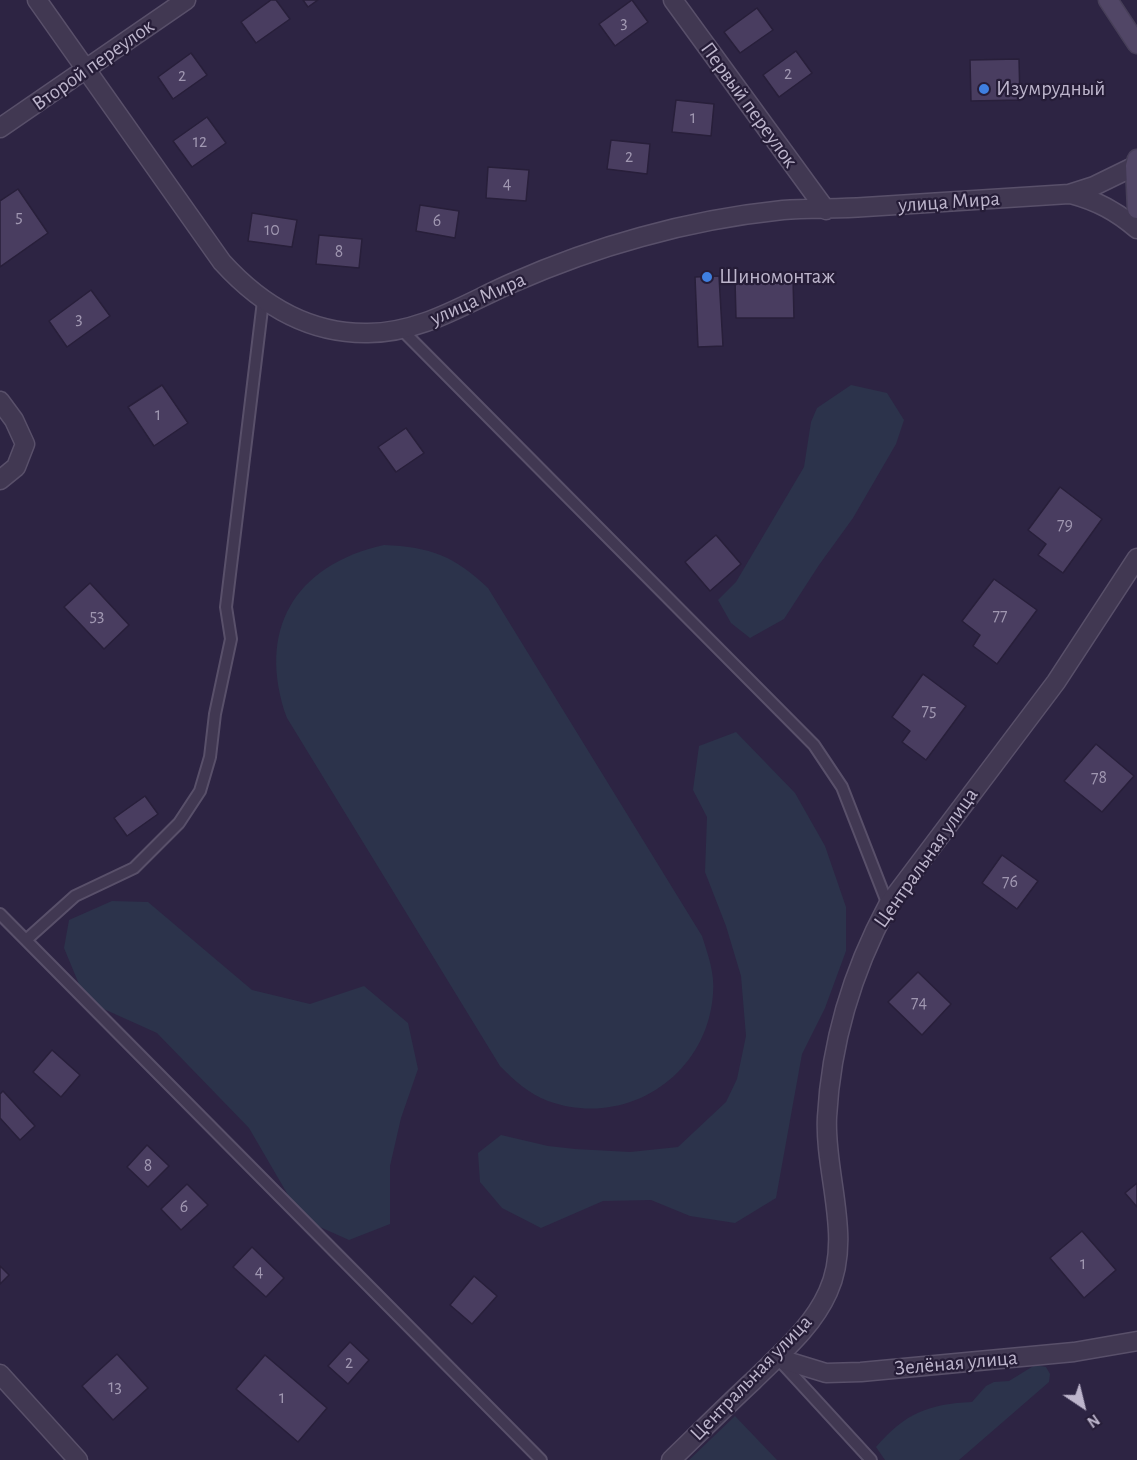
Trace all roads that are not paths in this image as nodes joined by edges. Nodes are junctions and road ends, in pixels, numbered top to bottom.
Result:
1 (37, 0) edge
2 (186, 0) edge
3 (673, 0) edge
4 (1108, 0) edge
5 (1137, 44) edge
6 (87, 71) junction
7 (0, 129) edge
8 (1136, 162) edge
9 (1069, 194) junction
10 (1137, 209) edge
11 (826, 210) junction
12 (1137, 229) edge
13 (263, 301) junction
14 (402, 330) junction
15 (0, 401) edge
16 (0, 480) edge
17 (1137, 558) edge
18 (888, 905) junction
19 (0, 914) edge
20 (26, 940) junction
21 (1137, 1341) edge
22 (777, 1358) junction
23 (0, 1374) edge
24 (78, 1460) edge
25 (542, 1460) edge
26 (671, 1460) edge
27 (871, 1460) edge

1 - 6 street, улица Мира
2 - 6 street, Второй переулок
3 - 11 street, Первый переулок
4 - 5 street
6 - 7 street, Второй переулок
6 - 13 street, улица Мира
8 - 9 street, улица Мира
8 - 10 street
9 - 11 street, улица Мира
9 - 12 street, улица Мира
11 - 14 street, улица Мира
13 - 14 street, улица Мира
13 - 20 lane
14 - 18 lane
15 - 16 street
17 - 18 street, Центральная улица
18 - 22 street, Центральная улица
19 - 20 lane
20 - 25 lane
21 - 22 street, Зелёная улица
22 - 26 street, Центральная улица
22 - 27 lane
23 - 24 street

